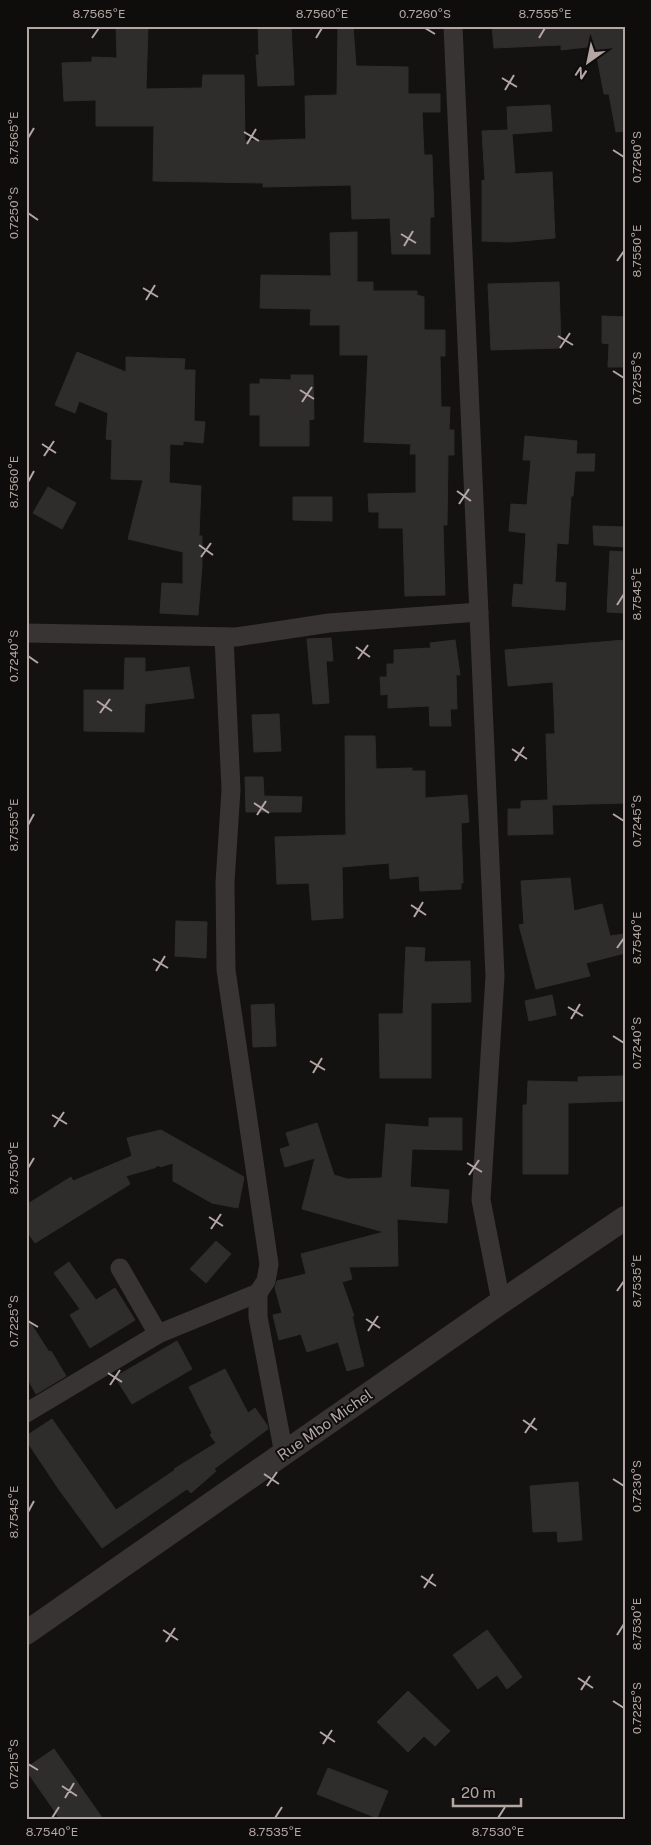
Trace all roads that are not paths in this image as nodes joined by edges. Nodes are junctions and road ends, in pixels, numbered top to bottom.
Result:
1 (453, 26) edge
2 (478, 612) junction
3 (26, 633) edge
4 (224, 637) junction
5 (625, 1218) edge
6 (120, 1268) dead end
7 (258, 1293) junction
8 (501, 1302) junction
9 (158, 1334) junction
10 (26, 1413) edge
11 (284, 1454) junction
12 (26, 1634) edge

1 - 2 street
2 - 4 street
2 - 8 street
3 - 4 street
4 - 7 street
5 - 8 street, Rue Mbo Michel
6 - 9 street
7 - 9 street
7 - 11 street
8 - 11 street, Rue Mbo Michel
9 - 10 street
11 - 12 street, Rue Mbo Michel

